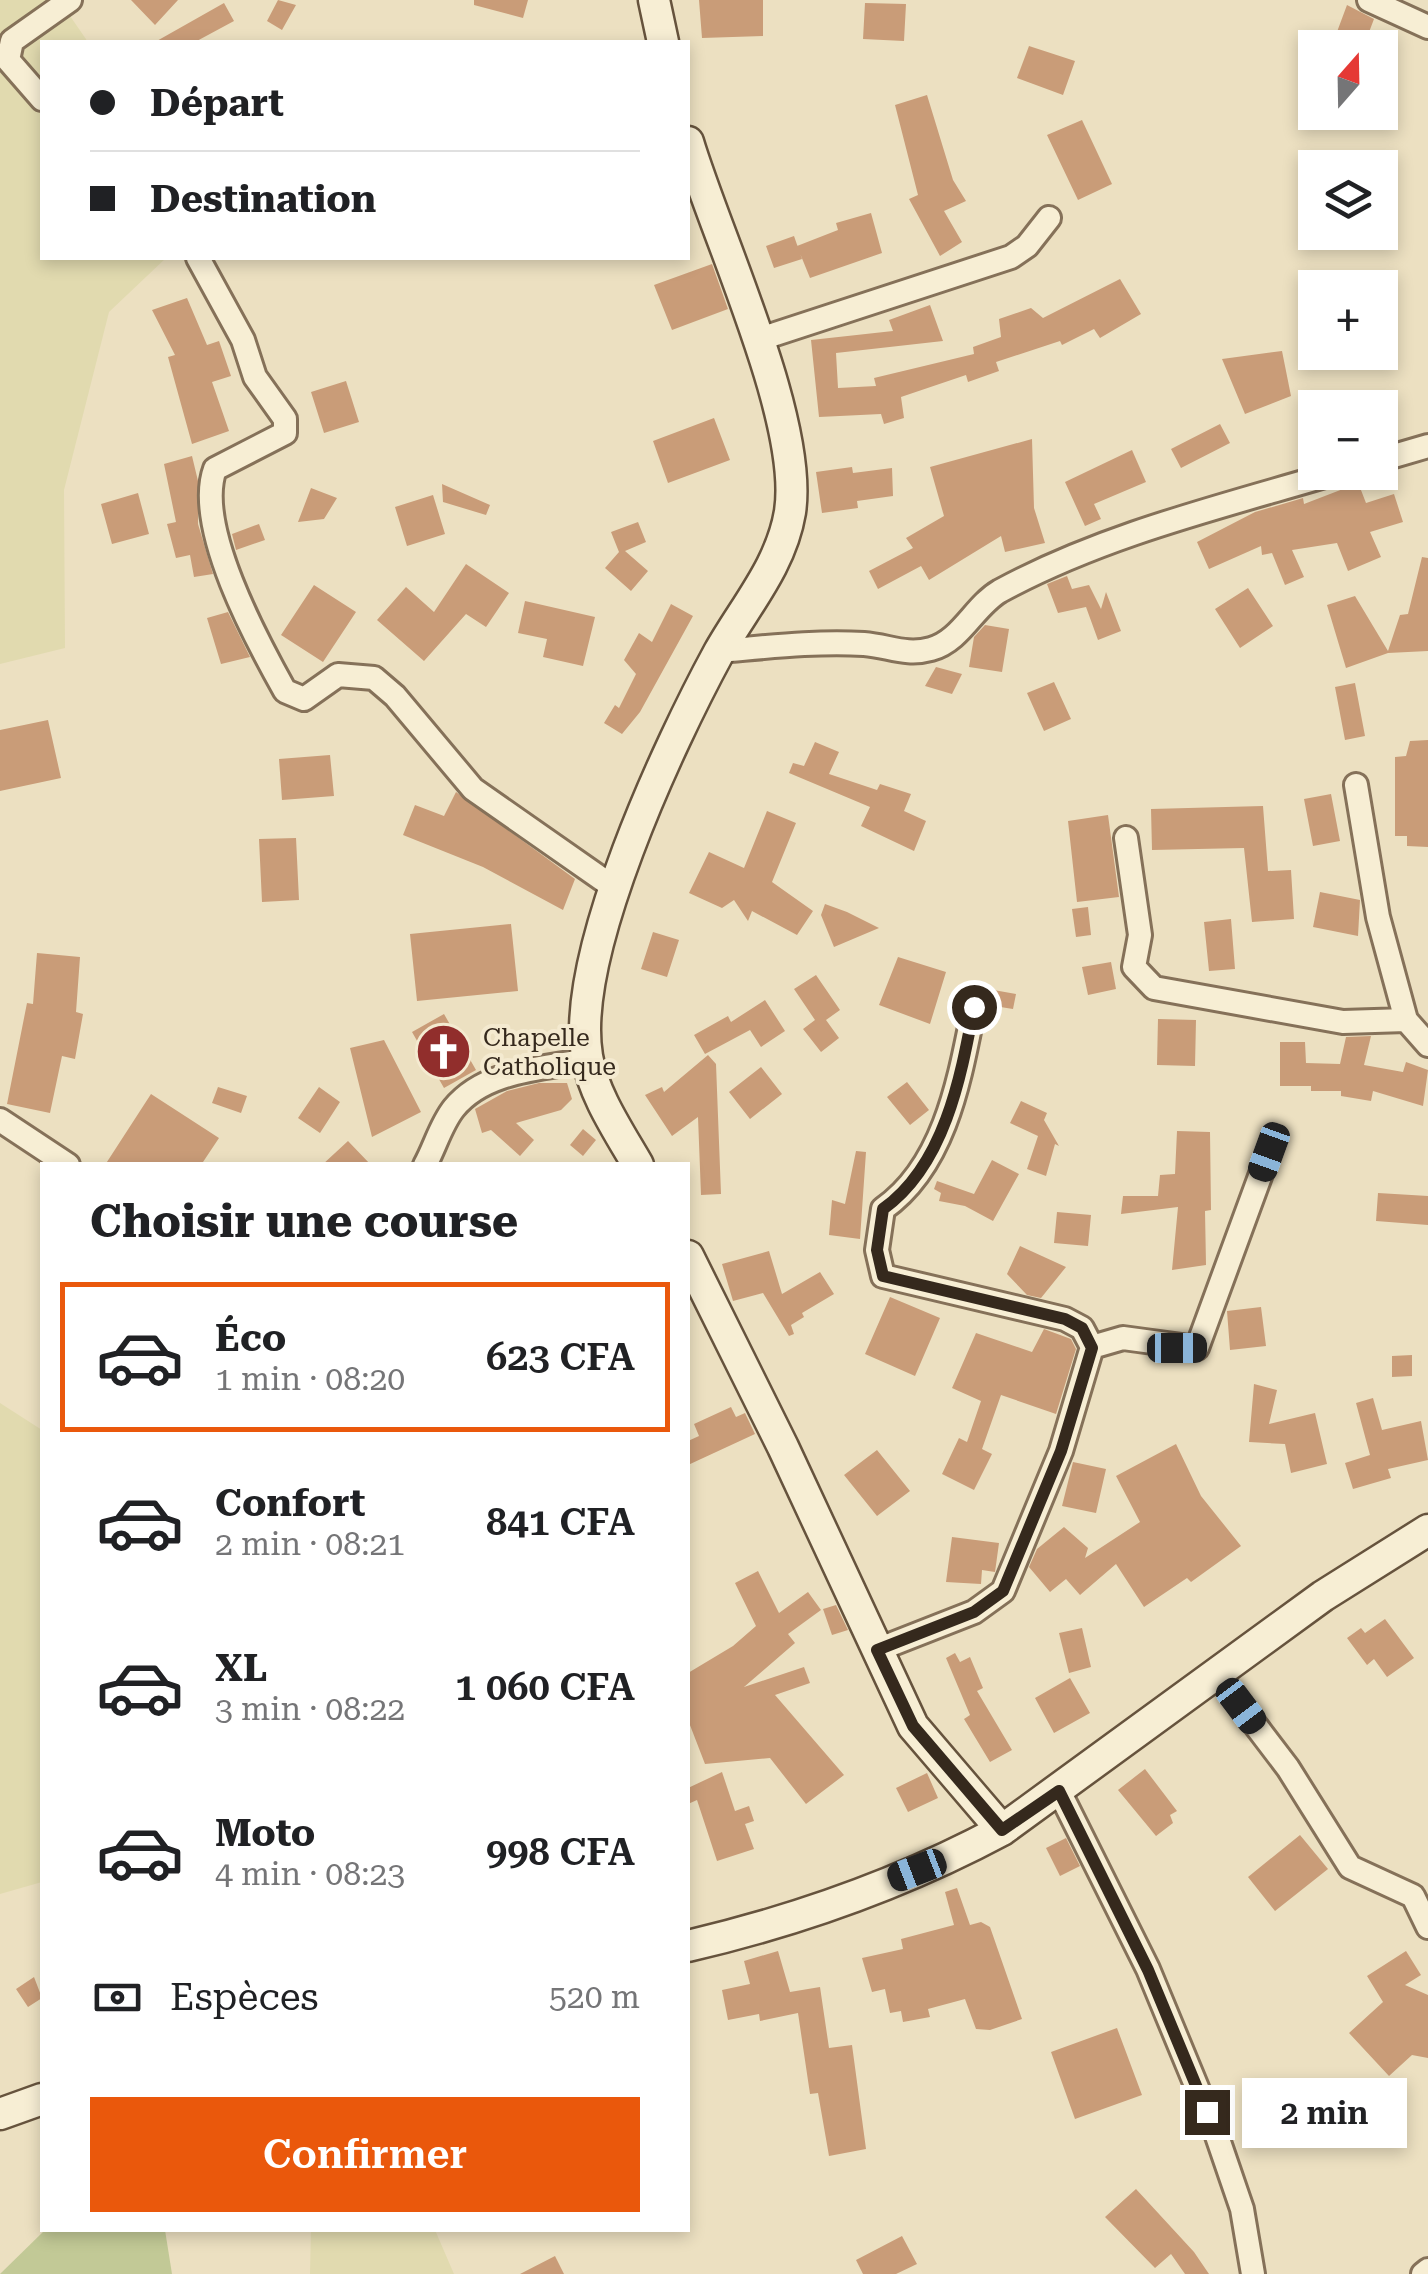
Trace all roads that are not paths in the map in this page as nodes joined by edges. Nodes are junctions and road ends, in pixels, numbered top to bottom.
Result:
1 (70, 0) edge
2 (654, 0) edge
3 (1369, 0) edge
4 (1428, 27) edge
5 (663, 40) edge
6 (40, 98) edge
7 (690, 148) edge
8 (1049, 218) dead end
9 (199, 260) edge
10 (757, 340) junction
11 (1428, 446) edge
12 (1398, 455) edge
13 (1298, 484) edge
14 (720, 652) junction
15 (1356, 785) dead end
16 (1126, 838) dead end
17 (616, 889) junction
18 (974, 1007) dead end
19 (1406, 1020) junction
20 (1428, 1045) edge
21 (587, 1060) junction
22 (0, 1120) edge
23 (1269, 1152) dead end
24 (63, 1162) edge
25 (426, 1162) edge
26 (636, 1162) edge
27 (690, 1260) edge
28 (1092, 1348) junction
29 (1428, 1530) edge
30 (877, 1650) junction
31 (1218, 1676) junction
32 (1059, 1791) junction
33 (1002, 1830) junction
34 (1421, 1888) edge
35 (1428, 1927) edge
36 (690, 1945) edge
37 (40, 2100) edge
38 (0, 2114) edge
39 (1253, 2274) edge

1 - 6 street
2 - 5 street
3 - 4 street
7 - 10 street
8 - 10 street
9 - 17 street
10 - 14 street
11 - 12 street
13 - 14 street
14 - 17 street
15 - 19 street
16 - 19 street
17 - 21 street
18 - 28 street
19 - 20 street
21 - 25 street
21 - 26 street
22 - 24 street
23 - 28 street
27 - 30 street
28 - 30 street
29 - 31 street
30 - 33 street
31 - 32 street
31 - 34 street
32 - 33 street
32 - 39 street
33 - 36 street
34 - 35 street
37 - 38 street

